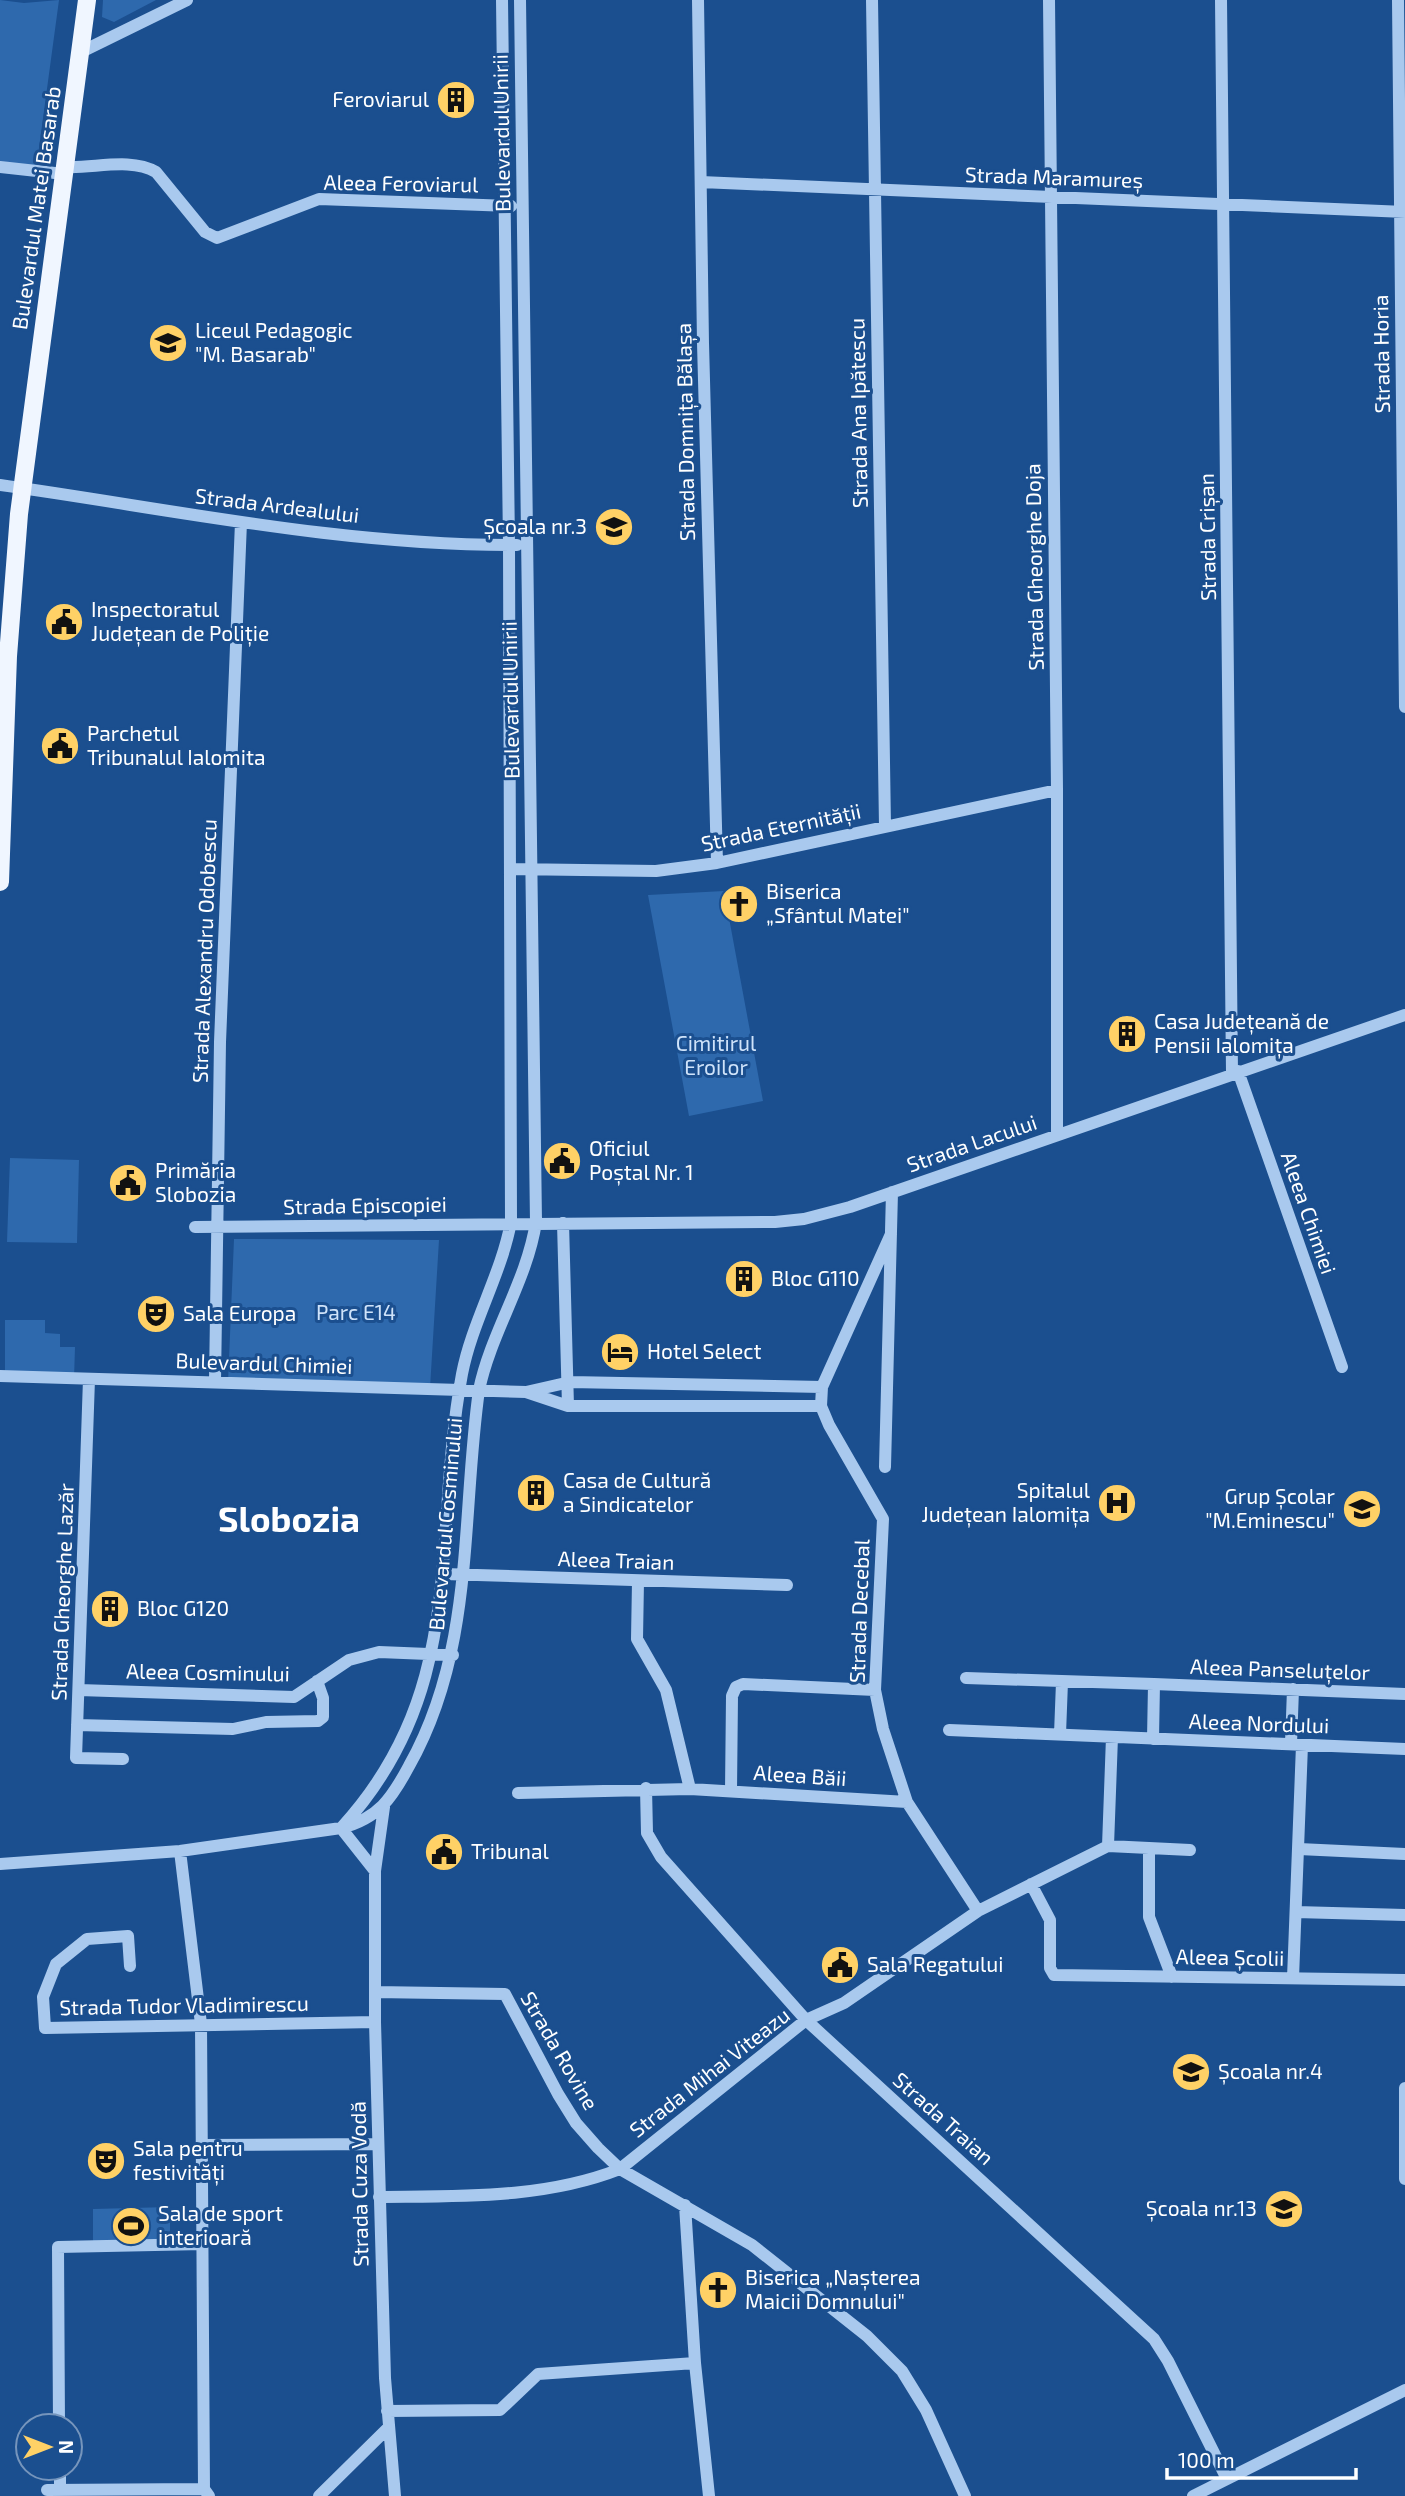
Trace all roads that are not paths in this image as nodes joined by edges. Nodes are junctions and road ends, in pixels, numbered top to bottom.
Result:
1 (88, 0) edge
2 (187, 0) edge
3 (502, 0) edge
4 (520, 0) edge
5 (698, 0) edge
6 (872, 0) edge
7 (1049, 0) edge
8 (1221, 0) edge
9 (1398, 0) edge
10 (81, 52) junction
11 (0, 167) edge
12 (64, 171) junction
13 (701, 182) junction
14 (875, 189) junction
15 (1050, 197) junction
16 (1224, 204) junction
17 (504, 206) junction
18 (523, 207) junction
19 (1403, 212) edge
20 (0, 485) edge
21 (22, 488) junction
22 (241, 522) junction
23 (509, 545) junction
24 (528, 545) junction
25 (1405, 707) edge
26 (1057, 790) junction
27 (885, 826) junction
28 (717, 863) junction
29 (510, 869) junction
30 (533, 869) junction
31 (0, 882) edge
32 (1405, 1015) edge
33 (1235, 1072) junction
34 (1057, 1134) junction
35 (892, 1192) junction
36 (511, 1222) junction
37 (536, 1222) junction
38 (563, 1223) junction
39 (195, 1227) dead end
40 (217, 1228) junction
41 (891, 1234) junction
42 (1342, 1367) dead end
43 (0, 1376) edge
44 (89, 1379) junction
45 (215, 1382) junction
46 (569, 1382) junction
47 (822, 1387) junction
48 (461, 1389) junction
49 (479, 1390) junction
50 (526, 1392) junction
51 (568, 1406) junction
52 (821, 1406) junction
53 (885, 1467) dead end
54 (444, 1574) junction
55 (464, 1575) junction
56 (638, 1581) junction
57 (787, 1585) dead end
58 (433, 1654) junction
59 (453, 1655) junction
60 (966, 1678) dead end
61 (317, 1681) junction
62 (1062, 1682) junction
63 (1154, 1684) junction
64 (1293, 1689) junction
65 (79, 1690) junction
66 (875, 1690) junction
67 (1405, 1694) edge
68 (77, 1726) junction
69 (949, 1730) dead end
70 (1060, 1734) junction
71 (1112, 1737) junction
72 (1153, 1738) junction
73 (1297, 1745) junction
74 (1405, 1749) edge
75 (124, 1759) dead end
76 (646, 1788) junction
77 (690, 1788) junction
78 (731, 1791) junction
79 (518, 1793) dead end
80 (907, 1802) junction
81 (384, 1807) junction
82 (341, 1828) junction
83 (1108, 1846) junction
84 (1149, 1848) junction
85 (1299, 1849) junction
86 (1190, 1850) dead end
87 (180, 1851) junction
88 (1405, 1854) edge
89 (0, 1864) edge
90 (374, 1871) junction
91 (1031, 1884) junction
92 (978, 1911) junction
93 (1296, 1912) junction
94 (1405, 1915) edge
95 (130, 1966) dead end
96 (1172, 1977) junction
97 (1293, 1978) junction
98 (1405, 1980) edge
99 (375, 1992) junction
100 (806, 2020) junction
101 (375, 2022) junction
102 (201, 2024) junction
103 (1405, 2088) edge
104 (378, 2144) junction
105 (203, 2145) junction
106 (620, 2169) junction
107 (1405, 2179) edge
108 (379, 2197) junction
109 (685, 2205) junction
110 (203, 2244) junction
111 (695, 2363) junction
112 (1405, 2390) edge
113 (387, 2411) junction
114 (59, 2412) edge
115 (388, 2428) junction
116 (1226, 2477) junction
117 (56, 2482) edge
118 (207, 2492) edge
119 (89, 2493) edge
120 (319, 2496) edge
121 (395, 2496) edge
122 (709, 2496) edge
123 (965, 2496) edge
124 (1192, 2496) edge

1 - 10 main road, Bulevardul Matei Basarab
2 - 10 street
3 - 17 street, Bulevardul Unirii
4 - 18 street, Bulevardul Unirii
5 - 13 street, Strada Domnița Bălașa
6 - 14 street, Strada Ana Ipătescu
7 - 15 street, Strada Gheorghe Doja
8 - 16 street, Strada Crișan
9 - 19 street, Strada Horia
10 - 12 main road, Bulevardul Matei Basarab
11 - 12 street
12 - 17 street, Aleea Feroviarul
12 - 21 main road, Bulevardul Matei Basarab
13 - 14 street, Strada Maramureș
13 - 28 street, Strada Domnița Bălașa
14 - 15 street, Strada Maramureș
14 - 27 street, Strada Ana Ipătescu
15 - 16 street, Strada Maramureș
15 - 26 street, Strada Gheorghe Doja
16 - 19 street, Strada Maramureș
16 - 33 street, Strada Crișan
17 - 18 street, Aleea Feroviarul
17 - 23 street, Bulevardul Unirii
18 - 24 street, Bulevardul Unirii
19 - 25 street, Strada Horia
20 - 21 street, Strada Ardealului
21 - 22 street, Strada Ardealului
21 - 31 main road, Bulevardul Matei Basarab
22 - 23 street, Strada Ardealului
22 - 40 street, Strada Alexandru Odobescu
23 - 24 street, Strada Ardealului
23 - 29 street, Bulevardul Unirii
24 - 30 street, Bulevardul Unirii
26 - 27 street, Strada Eternității
26 - 34 street, Strada Gheorghe Doja
27 - 28 street, Strada Eternității
28 - 30 street, Strada Eternității
29 - 30 street, Strada Eternității
29 - 36 street, Bulevardul Unirii
30 - 37 street, Bulevardul Unirii
32 - 33 street, Strada Lacului
33 - 34 street, Strada Lacului
33 - 42 street, Aleea Chimiei
34 - 35 street, Strada Lacului
35 - 38 street, Strada Lacului
35 - 41 street
36 - 37 street, Strada Episcopiei
36 - 40 street, Strada Episcopiei
36 - 48 street, Bulevardul Unirii
37 - 38 street, Strada Lacului
37 - 49 street, Bulevardul Unirii
38 - 46 street
39 - 40 street, Strada Episcopiei
40 - 45 street, Strada Alexandru Odobescu
41 - 47 street
41 - 53 street
43 - 44 street, Bulevardul Chimiei
44 - 45 street, Bulevardul Chimiei
44 - 65 street, Strada Gheorghe Lazăr
45 - 48 street, Bulevardul Chimiei
46 - 47 street, Bulevardul Chimiei
46 - 50 street, Bulevardul Chimiei
46 - 51 street
47 - 52 street
48 - 49 street, Bulevardul Chimiei
48 - 54 street, Bulevardul Cosminului
49 - 50 street, Bulevardul Chimiei
49 - 55 street, Bulevardul Cosminului
50 - 51 street, Bulevardul Chimiei
51 - 52 street, Bulevardul Chimiei
52 - 66 street, Strada Decebal
54 - 55 street, Aleea Traian
54 - 58 street, Bulevardul Cosminului
55 - 56 street, Aleea Traian
55 - 59 street, Bulevardul Cosminului
56 - 57 street, Aleea Traian
56 - 77 street
58 - 59 street, Aleea Cosminului
58 - 61 street, Aleea Cosminului
58 - 82 street, Bulevardul Cosminului
59 - 81 street, Bulevardul Cosminului
60 - 62 street, Aleea Panseluțelor
61 - 65 street, Aleea Cosminului
61 - 68 street
62 - 63 street, Aleea Panseluțelor
62 - 70 street
63 - 64 street, Aleea Panseluțelor
63 - 72 street
64 - 67 street, Aleea Panseluțelor
64 - 73 street
65 - 68 street, Strada Gheorghe Lazăr
66 - 78 street
66 - 80 street, Strada Decebal
68 - 75 street, Strada Gheorghe Lazăr
69 - 70 street, Aleea Nordului
70 - 71 street, Aleea Nordului
71 - 72 street, Aleea Nordului
71 - 83 street
72 - 73 street, Aleea Nordului
73 - 74 street, Aleea Nordului
73 - 85 street
76 - 77 street, Aleea Băii
76 - 79 street, Aleea Băii
76 - 100 street, Strada Traian
77 - 78 street, Aleea Băii
78 - 80 street, Aleea Băii
80 - 92 street, Strada Decebal
81 - 82 street
81 - 90 street, Strada Cuza Vodă
82 - 87 street
82 - 90 street
83 - 84 street
83 - 91 street, Strada Mihai Viteazu
84 - 86 street
84 - 96 street
85 - 88 street
85 - 93 street
87 - 89 street
87 - 102 street
90 - 99 street, Strada Cuza Vodă
91 - 92 street, Strada Mihai Viteazu
91 - 96 street, Aleea Școlii
92 - 100 street, Strada Mihai Viteazu
93 - 94 street
93 - 97 street
95 - 102 street, Strada Tudor Vladimirescu
96 - 97 street, Aleea Școlii
97 - 98 street, Aleea Școlii
99 - 101 street, Strada Cuza Vodă
99 - 106 street, Strada Rovine
100 - 106 street, Strada Mihai Viteazu
100 - 116 street, Strada Traian
101 - 102 street, Strada Tudor Vladimirescu
101 - 104 street, Strada Cuza Vodă
102 - 105 street
103 - 107 street
104 - 105 street
104 - 108 street, Strada Cuza Vodă
105 - 110 street
106 - 108 street, Strada Mihai Viteazu
106 - 109 street, Strada Rovine
108 - 113 street, Strada Cuza Vodă
109 - 111 street
109 - 123 street, Strada Rovine
110 - 114 street
110 - 118 street
111 - 113 street
111 - 122 street
112 - 116 street
113 - 115 street, Strada Cuza Vodă
115 - 120 street
115 - 121 street, Strada Cuza Vodă
116 - 124 street
117 - 119 street
118 - 119 street

